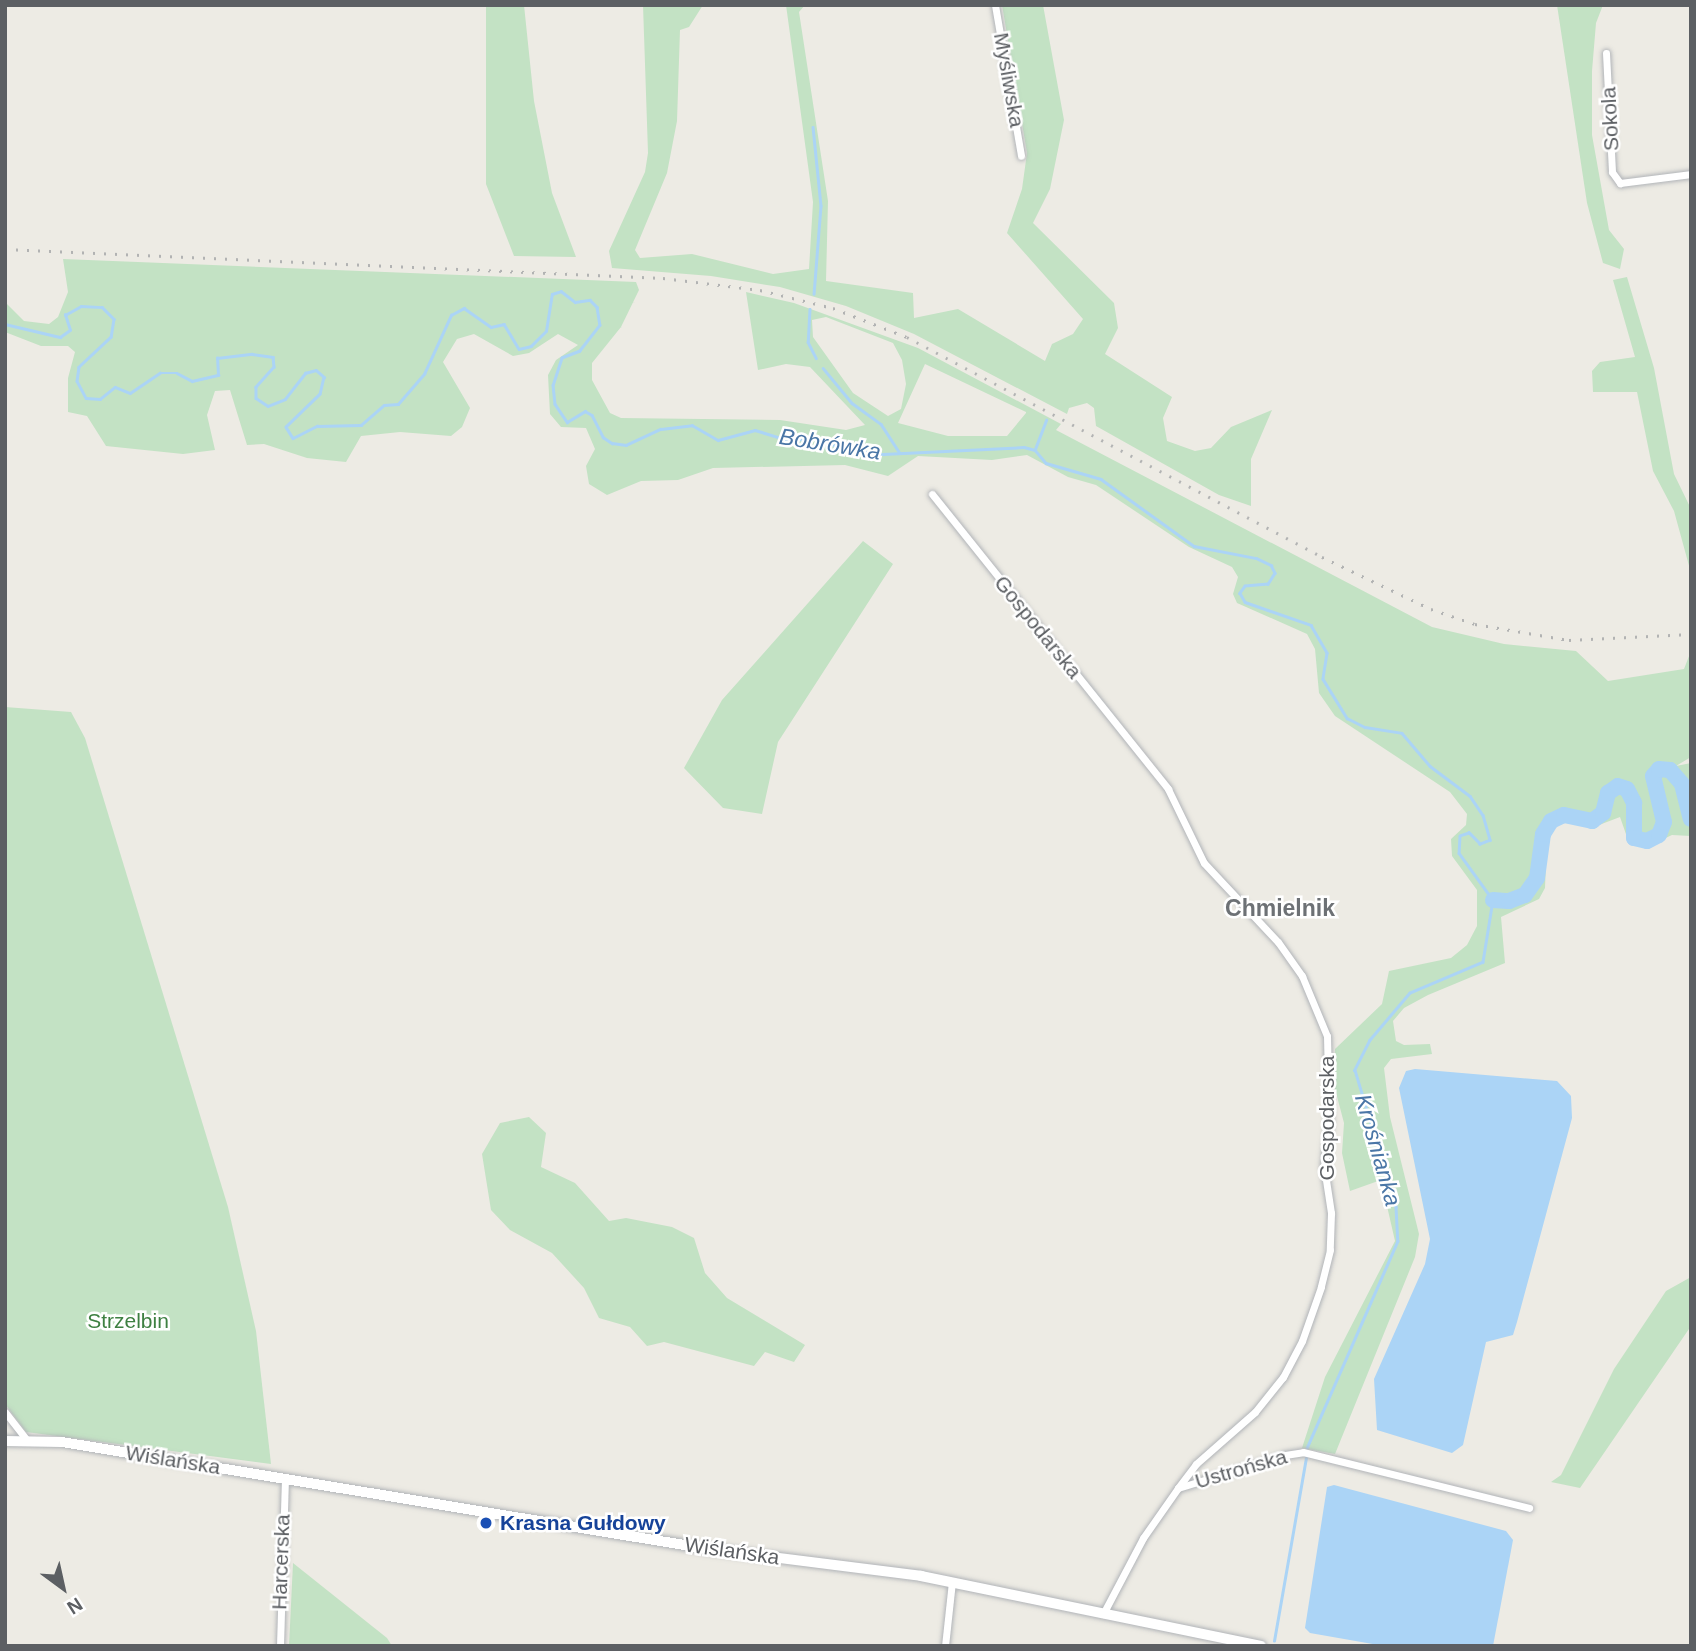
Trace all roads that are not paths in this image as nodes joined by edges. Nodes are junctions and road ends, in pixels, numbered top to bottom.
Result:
1 (995, 5) edge
2 (1606, 53) dead end
3 (1021, 156) dead end
4 (1691, 174) edge
5 (932, 494) dead end
6 (5, 1412) edge
7 (31, 1440) junction
8 (5, 1441) edge
9 (285, 1479) junction
10 (1178, 1488) junction
11 (1529, 1508) dead end
12 (952, 1582) junction
13 (1103, 1614) junction
14 (279, 1646) edge
15 (945, 1646) edge
16 (1261, 1646) edge

1 - 3 street, Myśliwska
2 - 4 street, Sokola
5 - 10 street, Gospodarska
6 - 7 street
7 - 8 street, Wiślańska
7 - 9 street, Wiślańska
9 - 12 street, Wiślańska
9 - 14 street, Harcerska
10 - 11 street, Ustrońska
10 - 13 street, Ustrońska
12 - 13 street, Wiślańska
12 - 15 street
13 - 16 street, Wiślańska

